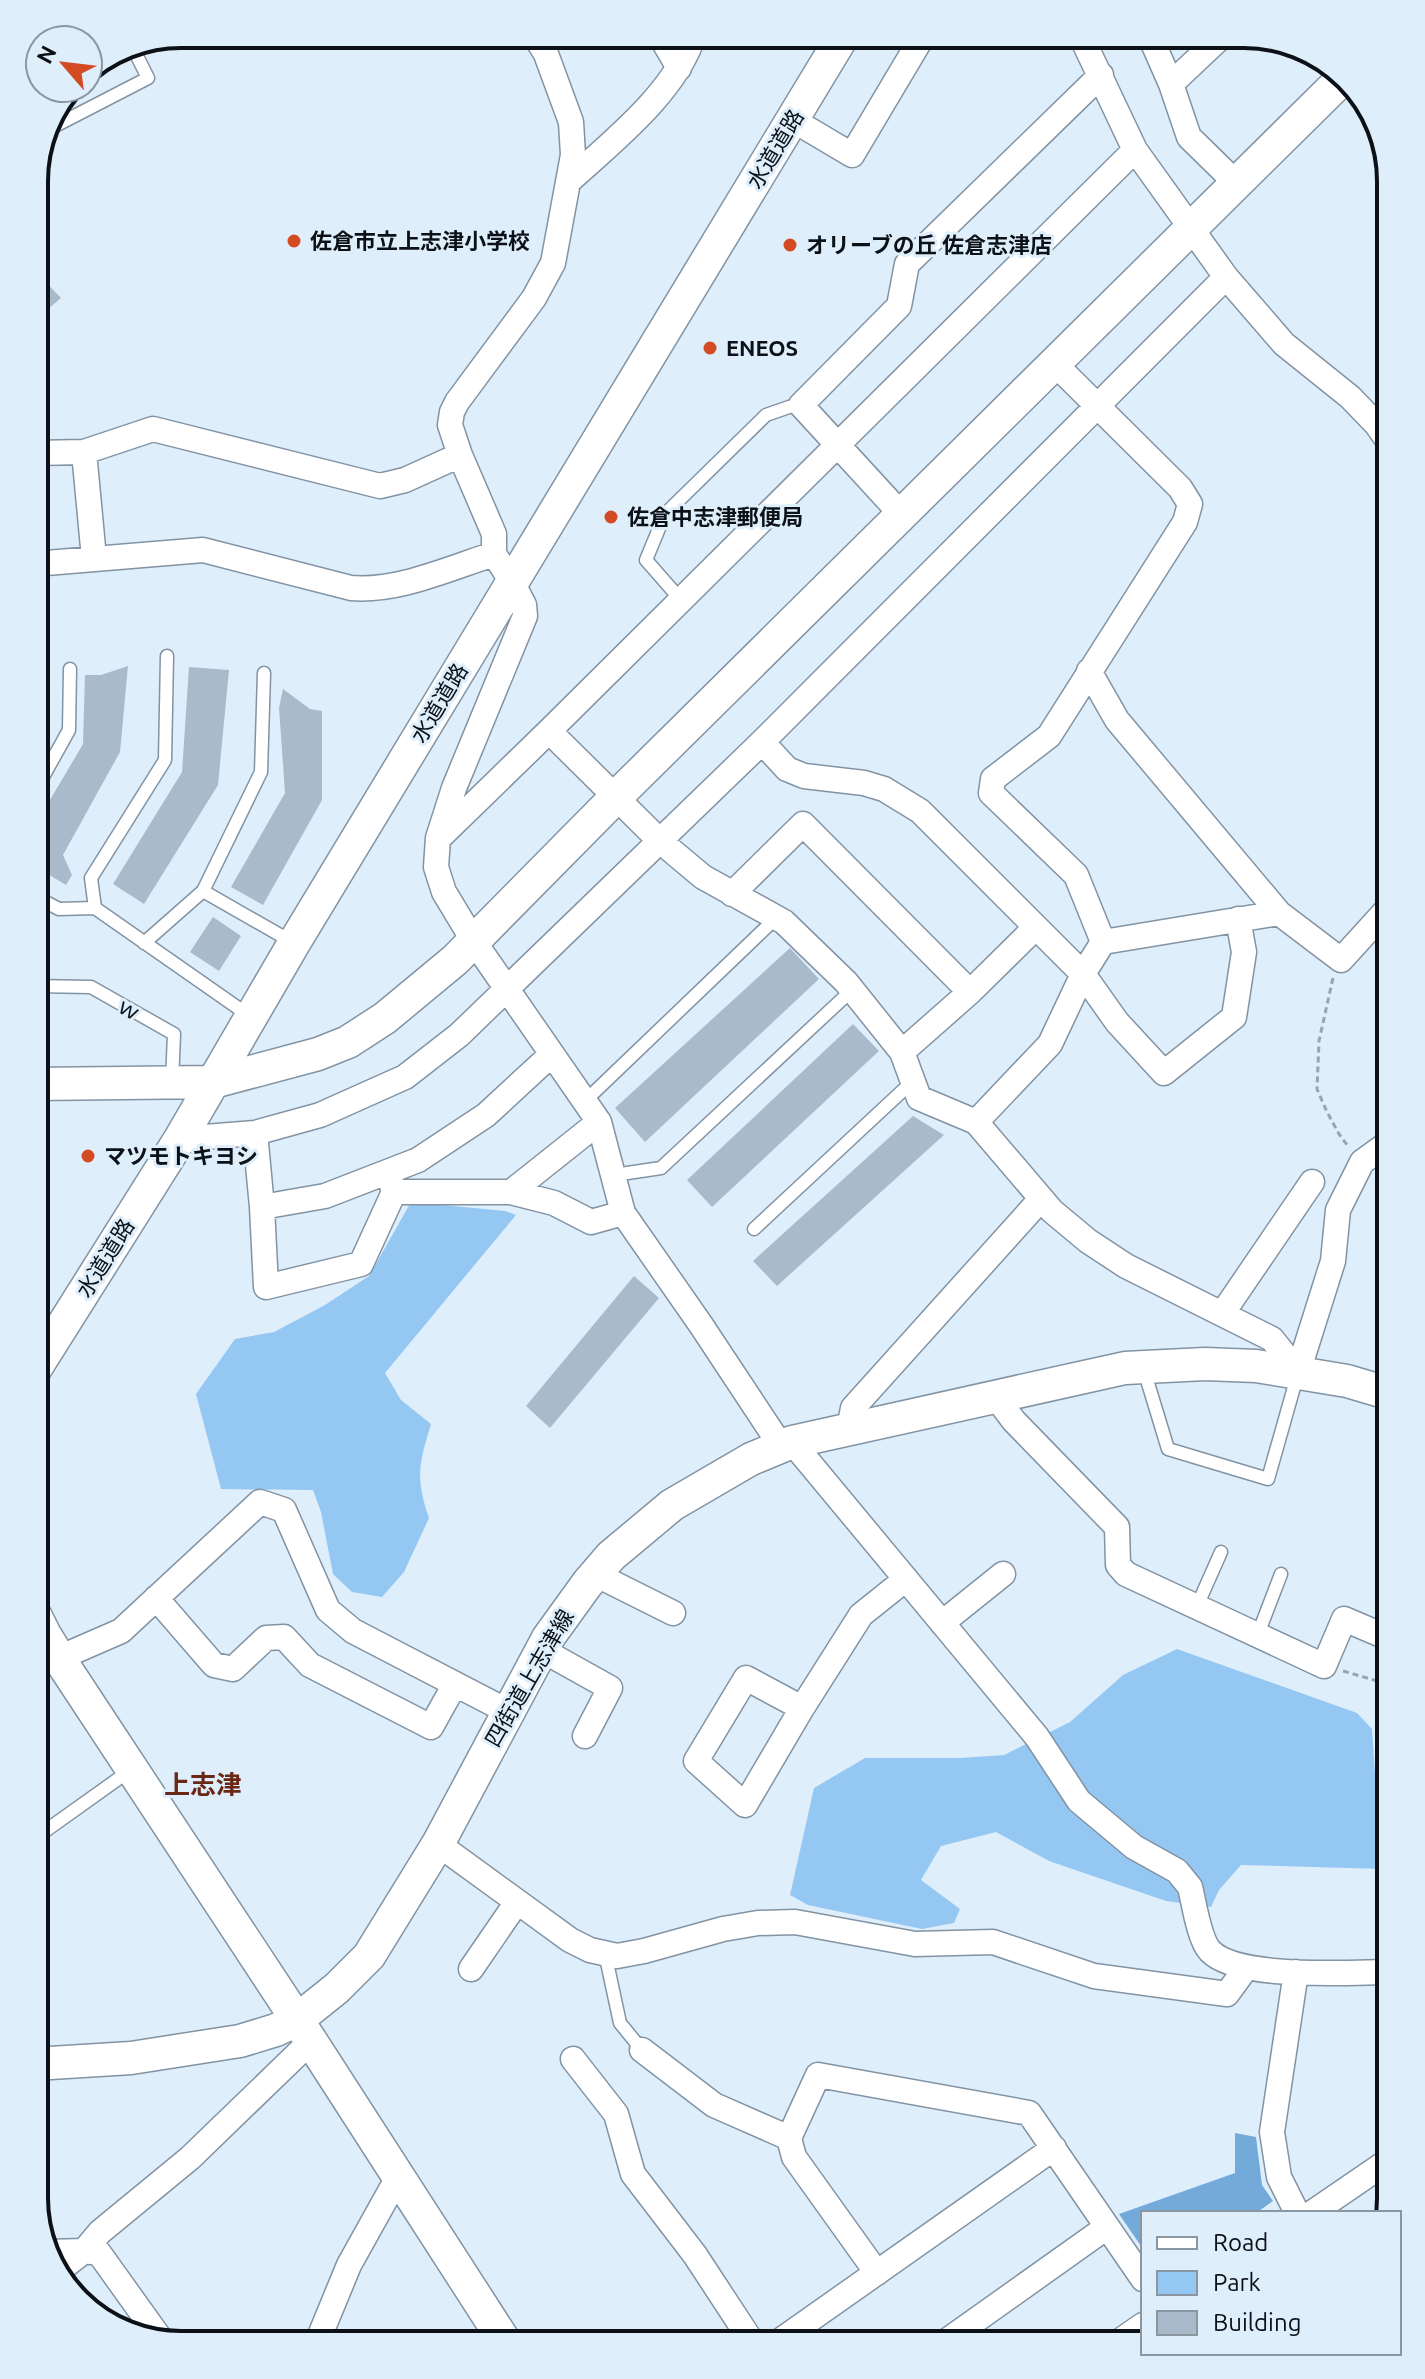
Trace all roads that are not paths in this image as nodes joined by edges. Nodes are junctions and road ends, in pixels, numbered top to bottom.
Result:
1 (542, 48) edge
2 (667, 48) edge
3 (690, 48) edge
4 (836, 48) edge
5 (916, 48) edge
6 (1087, 48) edge
7 (1155, 48) edge
8 (1209, 48) edge
9 (137, 56) edge
10 (679, 68) junction
11 (1101, 75) junction
12 (1171, 84) junction
13 (1336, 85) edge
14 (793, 120) junction
15 (62, 122) edge
16 (1135, 150) junction
17 (569, 181) junction
18 (1237, 184) junction
19 (1191, 229) junction
20 (1226, 277) junction
21 (1055, 364) junction
22 (801, 405) junction
23 (1098, 407) junction
24 (1377, 425) edge
25 (837, 446) junction
26 (84, 452) junction
27 (48, 453) edge
28 (460, 455) junction
29 (901, 514) junction
30 (494, 554) junction
31 (94, 558) junction
32 (48, 563) edge
33 (512, 582) junction
34 (681, 600) junction
35 (167, 656) dead end
36 (70, 669) dead end
37 (1089, 671) junction
38 (264, 673) dead end
39 (549, 731) junction
40 (762, 742) junction
41 (48, 768) edge
42 (615, 798) junction
43 (438, 838) junction
44 (660, 841) junction
45 (203, 891) junction
46 (732, 894) junction
47 (48, 903) edge
48 (95, 908) junction
49 (1279, 913) junction
50 (776, 918) junction
51 (1238, 919) junction
52 (1377, 920) edge
53 (1035, 928) junction
54 (473, 940) junction
55 (1103, 942) junction
56 (144, 943) junction
57 (294, 943) junction
58 (1083, 974) junction
59 (48, 986) edge
60 (508, 989) junction
61 (852, 990) junction
62 (970, 992) junction
63 (251, 1017) junction
64 (902, 1052) junction
65 (551, 1055) junction
66 (913, 1081) junction
67 (213, 1082) junction
68 (48, 1084) edge
69 (172, 1084) junction
70 (584, 1102) junction
71 (599, 1122) junction
72 (976, 1122) junction
73 (255, 1133) junction
74 (180, 1139) junction
75 (1377, 1151) edge
76 (614, 1175) junction
77 (391, 1182) junction
78 (1312, 1182) dead end
79 (511, 1192) junction
80 (1041, 1199) junction
81 (262, 1207) junction
82 (623, 1213) junction
83 (754, 1229) dead end
84 (1222, 1314) junction
85 (48, 1349) edge
86 (1143, 1367) junction
87 (1298, 1372) junction
88 (1377, 1390) edge
89 (995, 1396) junction
90 (849, 1429) junction
91 (787, 1444) junction
92 (1221, 1552) dead end
93 (595, 1574) junction
94 (1003, 1574) dead end
95 (1281, 1574) dead end
96 (906, 1579) junction
97 (156, 1598) junction
98 (1197, 1606) junction
99 (673, 1613) dead end
100 (942, 1623) junction
101 (1377, 1633) edge
102 (1258, 1634) junction
103 (48, 1638) edge
104 (542, 1650) junction
105 (59, 1658) junction
106 (455, 1684) junction
107 (802, 1708) junction
108 (509, 1712) junction
109 (585, 1736) dead end
110 (132, 1769) junction
111 (48, 1829) edge
112 (438, 1844) junction
113 (517, 1902) junction
114 (605, 1953) junction
115 (1246, 1968) junction
116 (471, 1969) dead end
117 (1296, 1972) junction
118 (1377, 1972) edge
119 (304, 2030) junction
120 (642, 2050) joint
121 (573, 2059) dead end
122 (48, 2063) edge
123 (789, 2138) junction
124 (1054, 2148) junction
125 (1377, 2169) edge
126 (398, 2177) junction
127 (1296, 2211) edge
128 (1315, 2211) edge
129 (1107, 2227) junction
130 (84, 2251) junction
131 (60, 2252) edge
132 (66, 2265) edge
133 (877, 2273) junction
134 (1141, 2276) edge
135 (152, 2327) edge
136 (322, 2331) edge
137 (498, 2331) edge
138 (745, 2331) edge
139 (794, 2331) edge
140 (961, 2331) edge

1 - 17 street
2 - 10 street
3 - 10 street
4 - 14 street, 水道道路
5 - 14 street
6 - 11 street
7 - 12 street
8 - 12 street
9 - 15 lane
10 - 17 street
11 - 16 street
11 - 22 street
12 - 18 street
13 - 18 street
14 - 33 street, 水道道路
16 - 19 street
16 - 25 street
17 - 28 street
18 - 19 street
19 - 20 street
19 - 21 street
20 - 23 street
20 - 24 street
21 - 23 street
21 - 29 street
22 - 25 street
22 - 34 lane
23 - 37 street
23 - 40 street
25 - 29 street
25 - 34 street
26 - 27 street
26 - 28 street
26 - 31 street
28 - 30 street
29 - 42 street
30 - 31 street
30 - 33 street
31 - 32 street
33 - 43 street
33 - 57 street, 水道道路
34 - 39 street
35 - 48 lane
36 - 41 lane
37 - 49 street
37 - 55 street
38 - 45 lane
39 - 42 street
39 - 43 street
40 - 44 street
40 - 53 street
42 - 44 street
42 - 54 street
43 - 54 street
44 - 46 street
44 - 60 street
45 - 56 lane
45 - 57 lane
46 - 50 street
46 - 62 street
47 - 48 lane
48 - 56 lane
49 - 51 street
49 - 52 street
50 - 61 street
50 - 70 lane
51 - 55 street
51 - 58 street
53 - 58 street
53 - 62 street
54 - 60 street
54 - 67 street
55 - 58 street
56 - 63 lane
57 - 63 street, 水道道路
58 - 72 street
59 - 69 lane, ｗ
60 - 65 street
60 - 73 street
61 - 64 street
61 - 76 lane
62 - 64 street
63 - 67 street, 水道道路
64 - 66 street
65 - 70 street
65 - 77 street
66 - 72 street
66 - 83 lane
67 - 69 street
67 - 74 street, 水道道路
68 - 69 street
70 - 71 street
71 - 76 street
71 - 79 street
72 - 80 street
73 - 74 street
73 - 81 street
74 - 85 street, 水道道路
75 - 87 street
76 - 82 street
77 - 79 street
77 - 81 street
77 - 81 street
78 - 84 street
79 - 82 street
80 - 84 street
80 - 90 street
82 - 91 street
84 - 87 street
86 - 87 street, 四街道上志津線
86 - 87 lane
86 - 89 street, 四街道上志津線
87 - 88 street, 四街道上志津線
89 - 90 street, 四街道上志津線
89 - 98 street
90 - 91 street, 四街道上志津線
91 - 93 street, 四街道上志津線
91 - 96 street
92 - 98 lane
93 - 99 street
93 - 104 street, 四街道上志津線
94 - 100 street
95 - 102 lane
96 - 100 street
96 - 107 street
97 - 105 street
97 - 106 street
97 - 106 street
98 - 102 street
100 - 115 street
101 - 102 street
103 - 105 street
104 - 108 street, 四街道上志津線
104 - 109 street
105 - 110 street
106 - 108 street
107 - 107 street
108 - 112 street, 四街道上志津線
110 - 111 lane
110 - 119 street
112 - 113 street
112 - 119 street, 四街道上志津線
113 - 114 street
113 - 116 street
114 - 115 street
114 - 120 lane
115 - 117 street
117 - 118 street
117 - 127 street
119 - 122 street, 四街道上志津線
119 - 126 street
119 - 130 street
120 - 123 street
121 - 138 street
123 - 124 street
123 - 133 street
124 - 129 street
124 - 133 street
125 - 128 street
126 - 136 street
126 - 137 street
129 - 134 street
129 - 140 street
130 - 131 street
130 - 132 street
130 - 135 street
133 - 139 street

